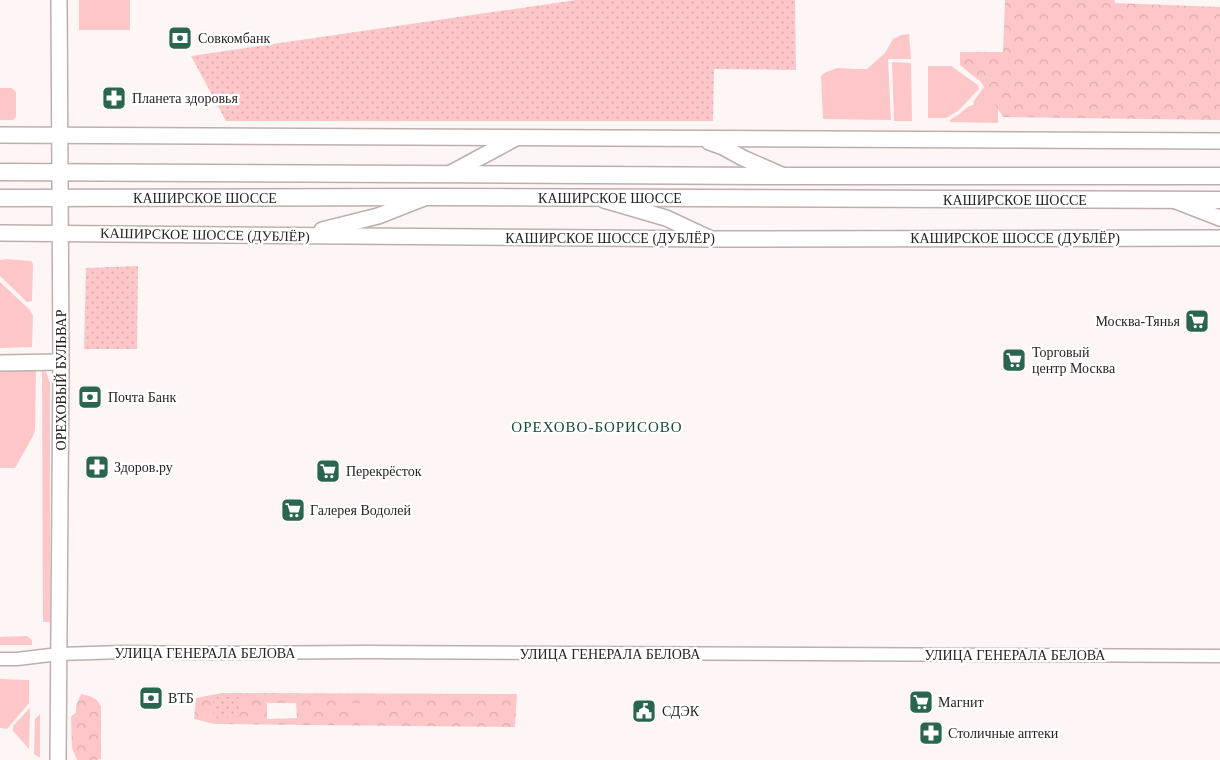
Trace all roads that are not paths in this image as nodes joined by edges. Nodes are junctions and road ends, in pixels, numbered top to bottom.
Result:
1 (59, 0) edge
2 (60, 135) junction
3 (0, 136) edge
4 (516, 138) junction
5 (698, 139) junction
6 (1220, 141) edge
7 (0, 172) edge
8 (60, 172) junction
9 (449, 174) junction
10 (785, 176) junction
11 (1220, 176) edge
12 (427, 197) junction
13 (0, 198) edge
14 (60, 198) junction
15 (598, 198) junction
16 (1172, 200) junction
17 (1220, 200) edge
18 (1220, 218) edge
19 (0, 233) edge
20 (60, 233) junction
21 (296, 236) junction
22 (1220, 238) edge
23 (713, 239) junction
24 (61, 362) junction
25 (0, 363) edge
26 (59, 654) junction
27 (1220, 656) edge
28 (0, 659) edge
29 (58, 760) edge

1 - 2 main road, ОРЕХОВЫЙ БУЛЬВАР
2 - 3 main road
2 - 4 main road
2 - 8 main road, ОРЕХОВЫЙ БУЛЬВАР
4 - 5 main road
4 - 9 main road
5 - 6 main road
5 - 10 main road
7 - 8 main road, КАШИРСКОЕ ШОССЕ
8 - 9 main road, КАШИРСКОЕ ШОССЕ
8 - 14 main road, ОРЕХОВЫЙ БУЛЬВАР
9 - 10 main road, КАШИРСКОЕ ШОССЕ
10 - 11 main road, КАШИРСКОЕ ШОССЕ
12 - 14 main road, КАШИРСКОЕ ШОССЕ
12 - 15 main road, КАШИРСКОЕ ШОССЕ
12 - 21 main road
13 - 14 main road, КАШИРСКОЕ ШОССЕ
14 - 20 main road, ОРЕХОВЫЙ БУЛЬВАР
15 - 16 main road, КАШИРСКОЕ ШОССЕ
15 - 23 main road
16 - 17 main road, КАШИРСКОЕ ШОССЕ
16 - 18 main road
19 - 20 main road, КАШИРСКОЕ ШОССЕ (ДУБЛЁР)
20 - 21 main road, КАШИРСКОЕ ШОССЕ (ДУБЛЁР)
20 - 24 main road, ОРЕХОВЫЙ БУЛЬВАР
21 - 23 main road, КАШИРСКОЕ ШОССЕ (ДУБЛЁР)
22 - 23 main road, КАШИРСКОЕ ШОССЕ (ДУБЛЁР)
24 - 25 main road
24 - 26 main road, ОРЕХОВЫЙ БУЛЬВАР
26 - 27 street, УЛИЦА ГЕНЕРАЛА БЕЛОВА
26 - 28 street, УЛИЦА ГЕНЕРАЛА БЕЛОВА
26 - 29 main road, ОРЕХОВЫЙ БУЛЬВАР

